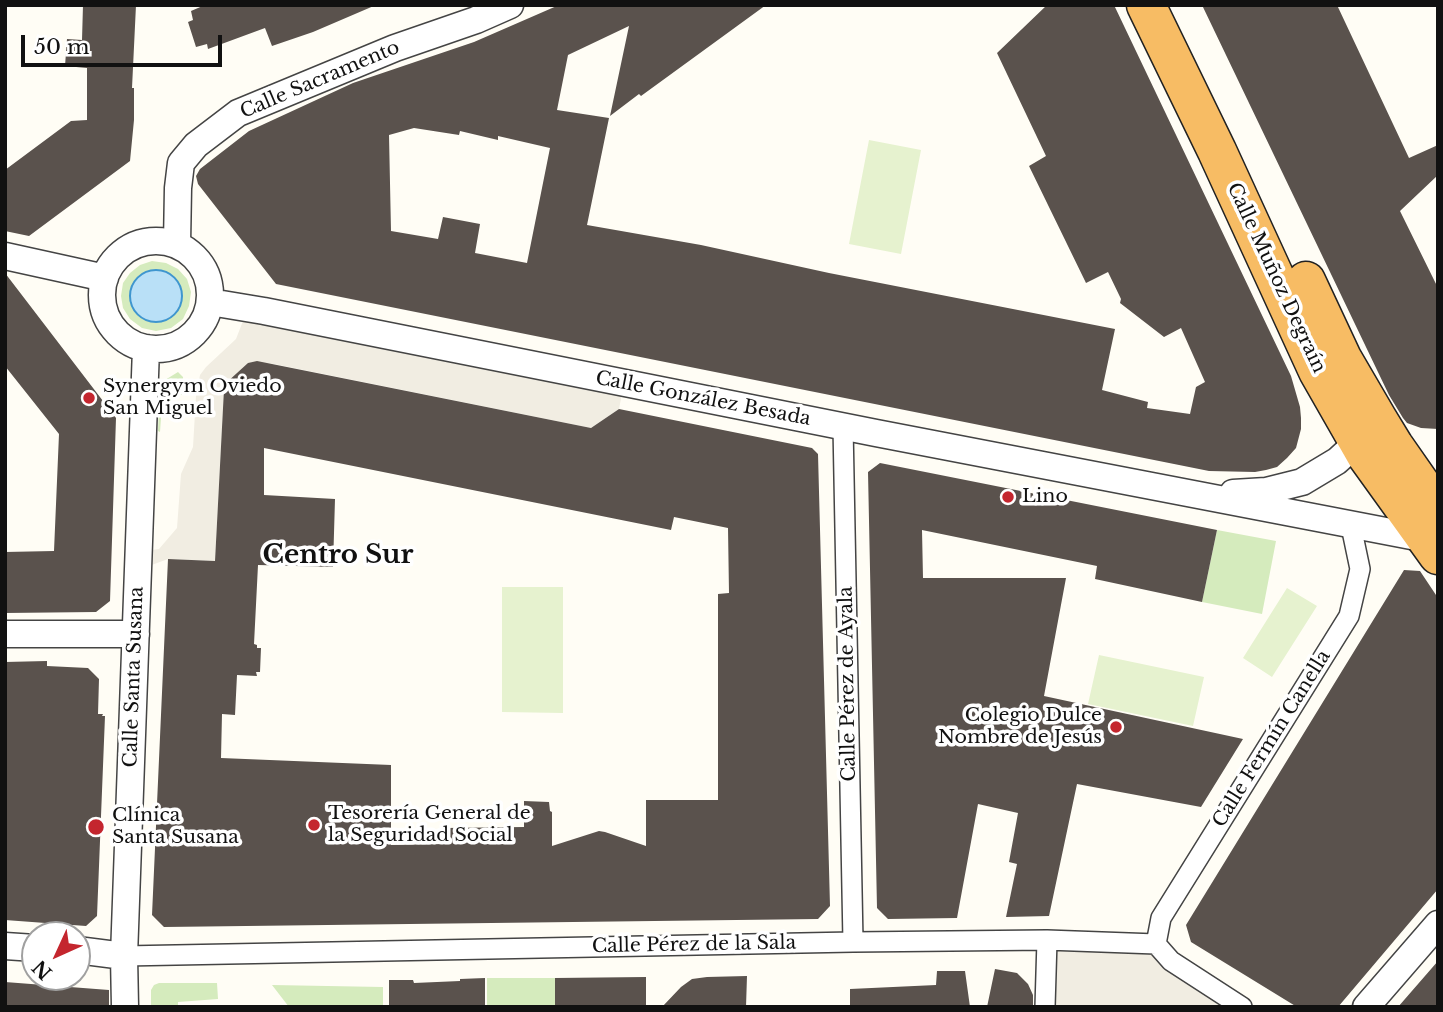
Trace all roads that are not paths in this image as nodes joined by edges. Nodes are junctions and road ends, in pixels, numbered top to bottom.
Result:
1 (510, 5) edge
2 (1146, 5) edge
3 (1174, 5) edge
4 (177, 244) junction
5 (5, 256) edge
6 (105, 278) junction
7 (210, 302) junction
8 (146, 348) junction
9 (843, 426) junction
10 (1368, 430) junction
11 (1196, 495) junction
12 (1411, 514) edge
13 (5, 634) edge
14 (136, 634) junction
15 (1438, 924) edge
16 (1046, 940) junction
17 (853, 942) junction
18 (1156, 944) junction
19 (91, 952) edge
20 (124, 956) junction
21 (125, 1007) edge
22 (1045, 1007) edge
23 (1242, 1007) edge
24 (1366, 1007) edge

1 - 4 street, Calle Sacramento
2 - 10 highway, Calle Muñoz Degraín
3 - 10 highway, Calle Muñoz Degraín
4 - 6 street
4 - 7 street
5 - 6 street
6 - 8 street
7 - 8 street
7 - 9 street, Calle González Besada
8 - 14 street, Calle Santa Susana
9 - 11 street, Calle González Besada
9 - 17 street, Calle Pérez de Ayala
10 - 11 street, Calle González Besada
10 - 12 highway, Calle Muñoz Degraín
11 - 12 street, Calle González Besada
12 - 18 street, Calle Fermín Canella
13 - 14 street
14 - 20 street, Calle Santa Susana
15 - 24 street
16 - 17 street, Calle Pérez de la Sala
16 - 18 street, Calle Pérez de la Sala
16 - 22 street
17 - 20 street, Calle Pérez de la Sala
18 - 23 street
19 - 20 street
20 - 21 street, Calle Santa Susana

